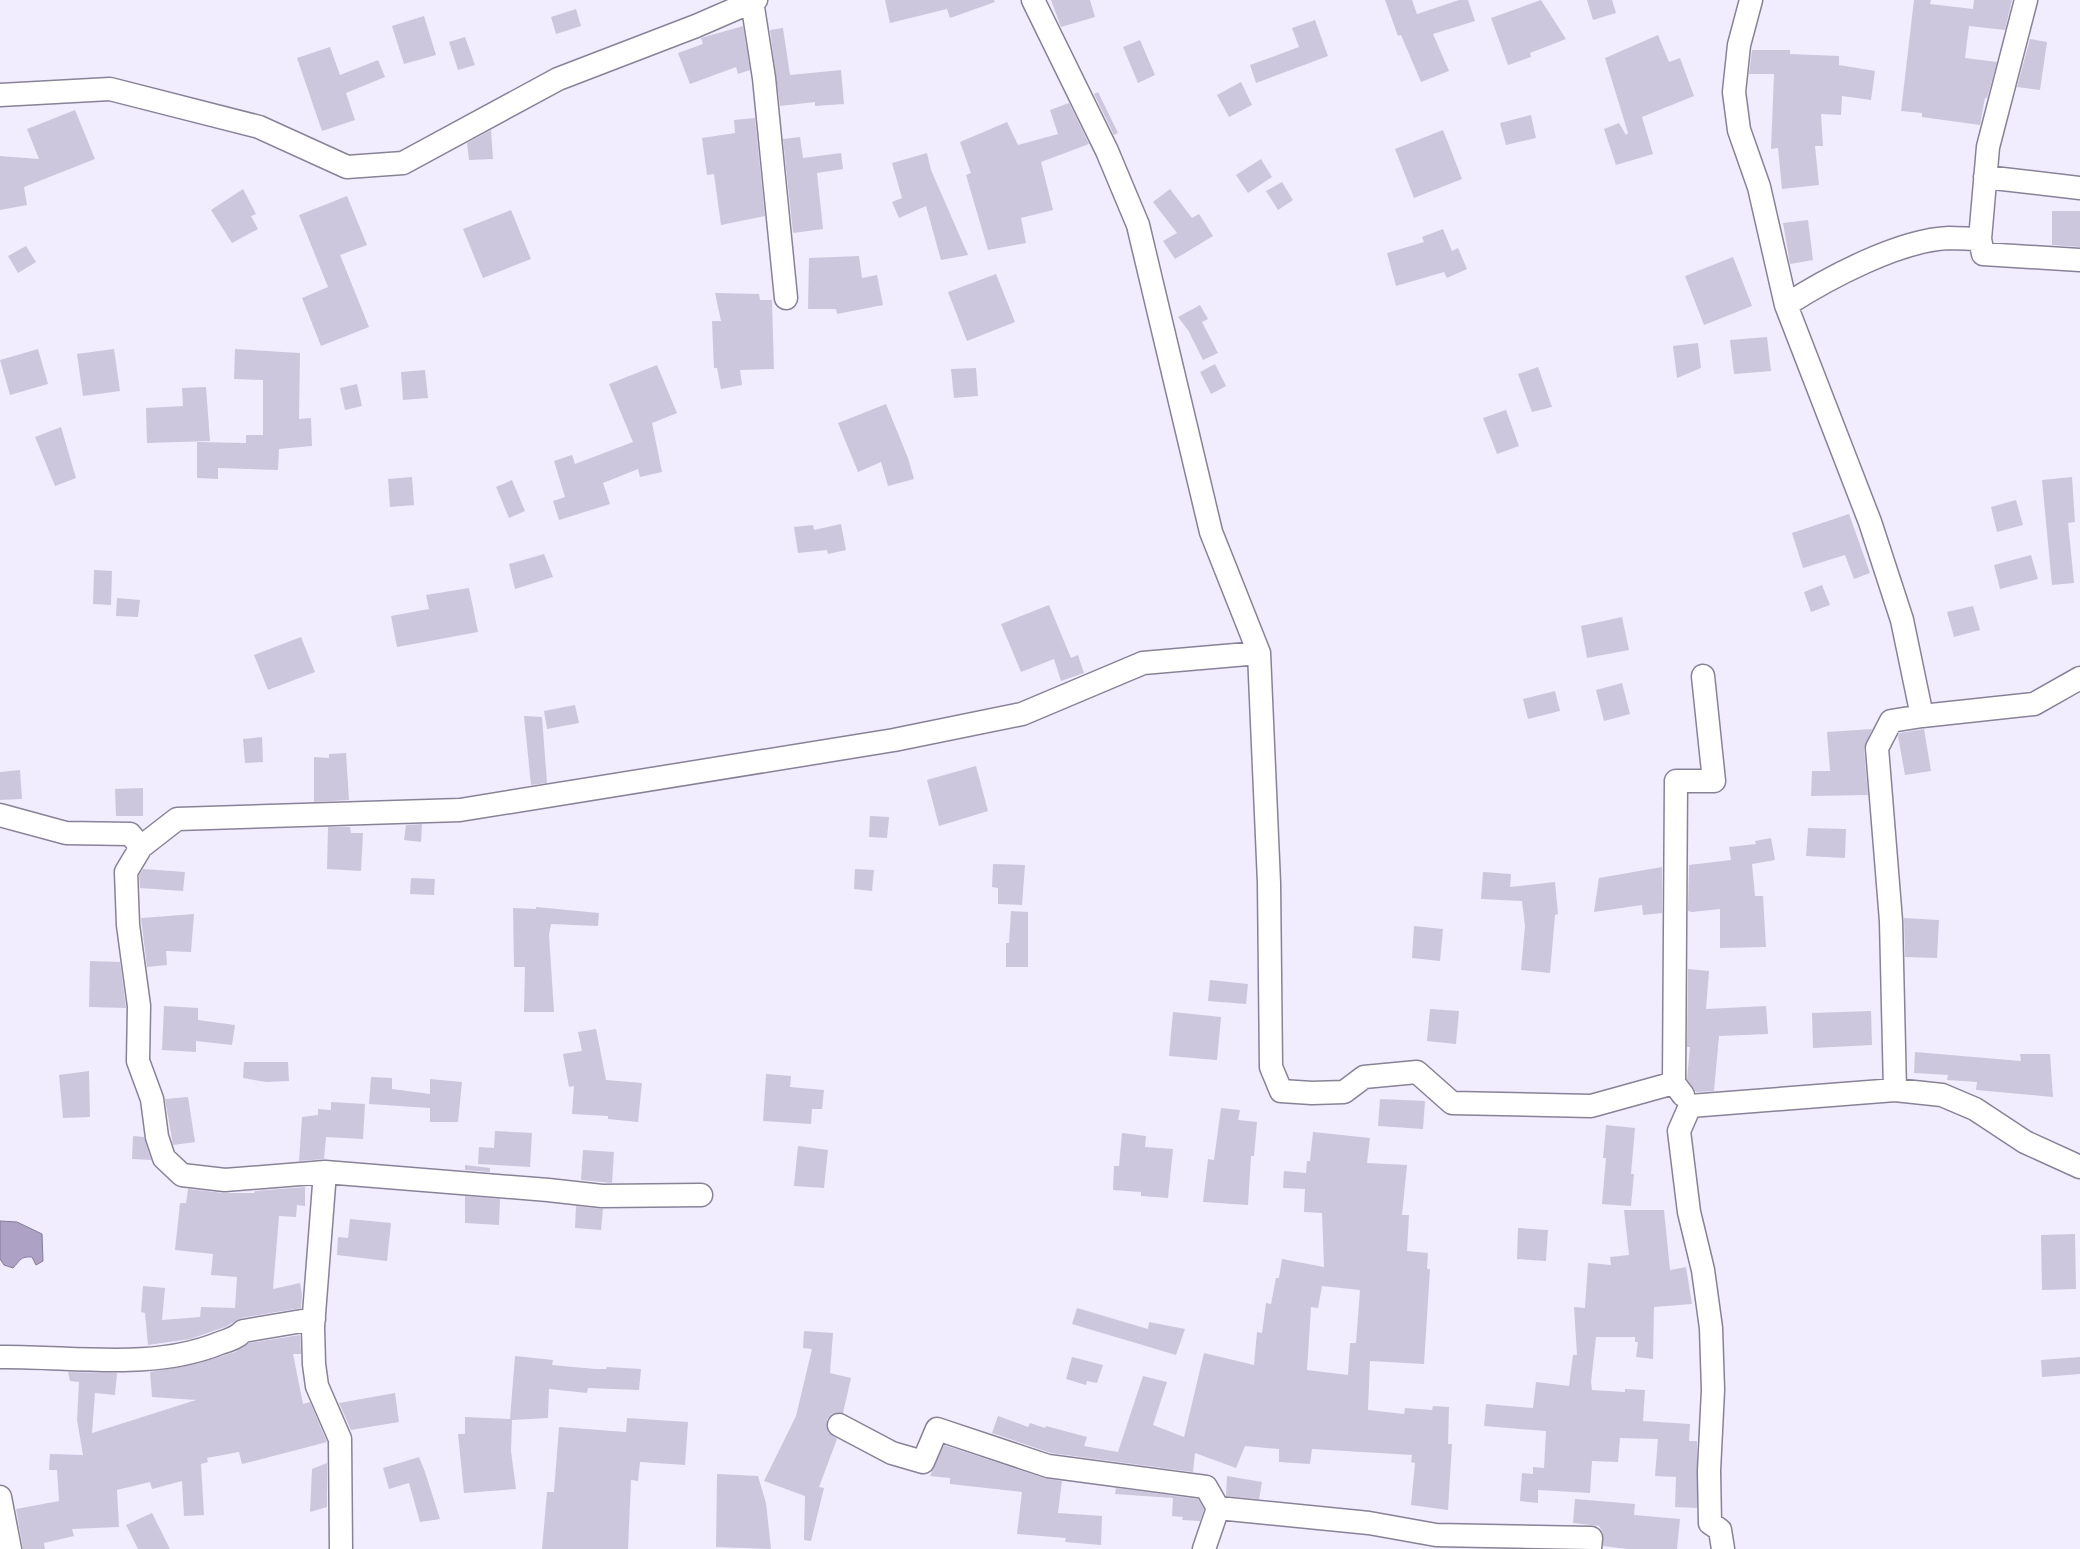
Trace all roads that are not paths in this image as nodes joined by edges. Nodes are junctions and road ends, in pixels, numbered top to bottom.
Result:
1 (1033, 0) edge
2 (1751, 0) edge
3 (2026, 0) edge
4 (754, 1) edge
5 (0, 95) edge
6 (1985, 177) junction
7 (2080, 188) edge
8 (1980, 239) junction
9 (2080, 260) edge
10 (786, 298) dead end
11 (1786, 305) junction
12 (1259, 653) junction
13 (1703, 676) dead end
14 (2080, 678) edge
15 (1922, 716) junction
16 (0, 815) edge
17 (141, 847) junction
18 (1674, 1083) junction
19 (1895, 1090) junction
20 (1690, 1106) junction
21 (2080, 1167) edge
22 (325, 1172) junction
23 (701, 1195) dead end
24 (314, 1319) junction
25 (0, 1357) edge
26 (839, 1425) dead end
27 (0, 1497) edge
28 (1218, 1508) junction
29 (10, 1549) edge
30 (341, 1549) edge
31 (1204, 1549) edge
32 (1590, 1549) edge
33 (1723, 1549) edge

1 - 12 street
2 - 11 street
3 - 6 street
4 - 5 street
4 - 10 street
6 - 7 street
6 - 8 street
8 - 9 street
8 - 11 street
11 - 15 street
12 - 17 street
12 - 18 street
13 - 18 street
14 - 15 street
15 - 19 street
16 - 17 street
17 - 22 street
18 - 20 street
19 - 20 street
19 - 21 street
20 - 33 street
22 - 23 street
22 - 24 street
24 - 25 street
24 - 30 street
26 - 28 street
27 - 29 street
28 - 31 street
28 - 32 street

